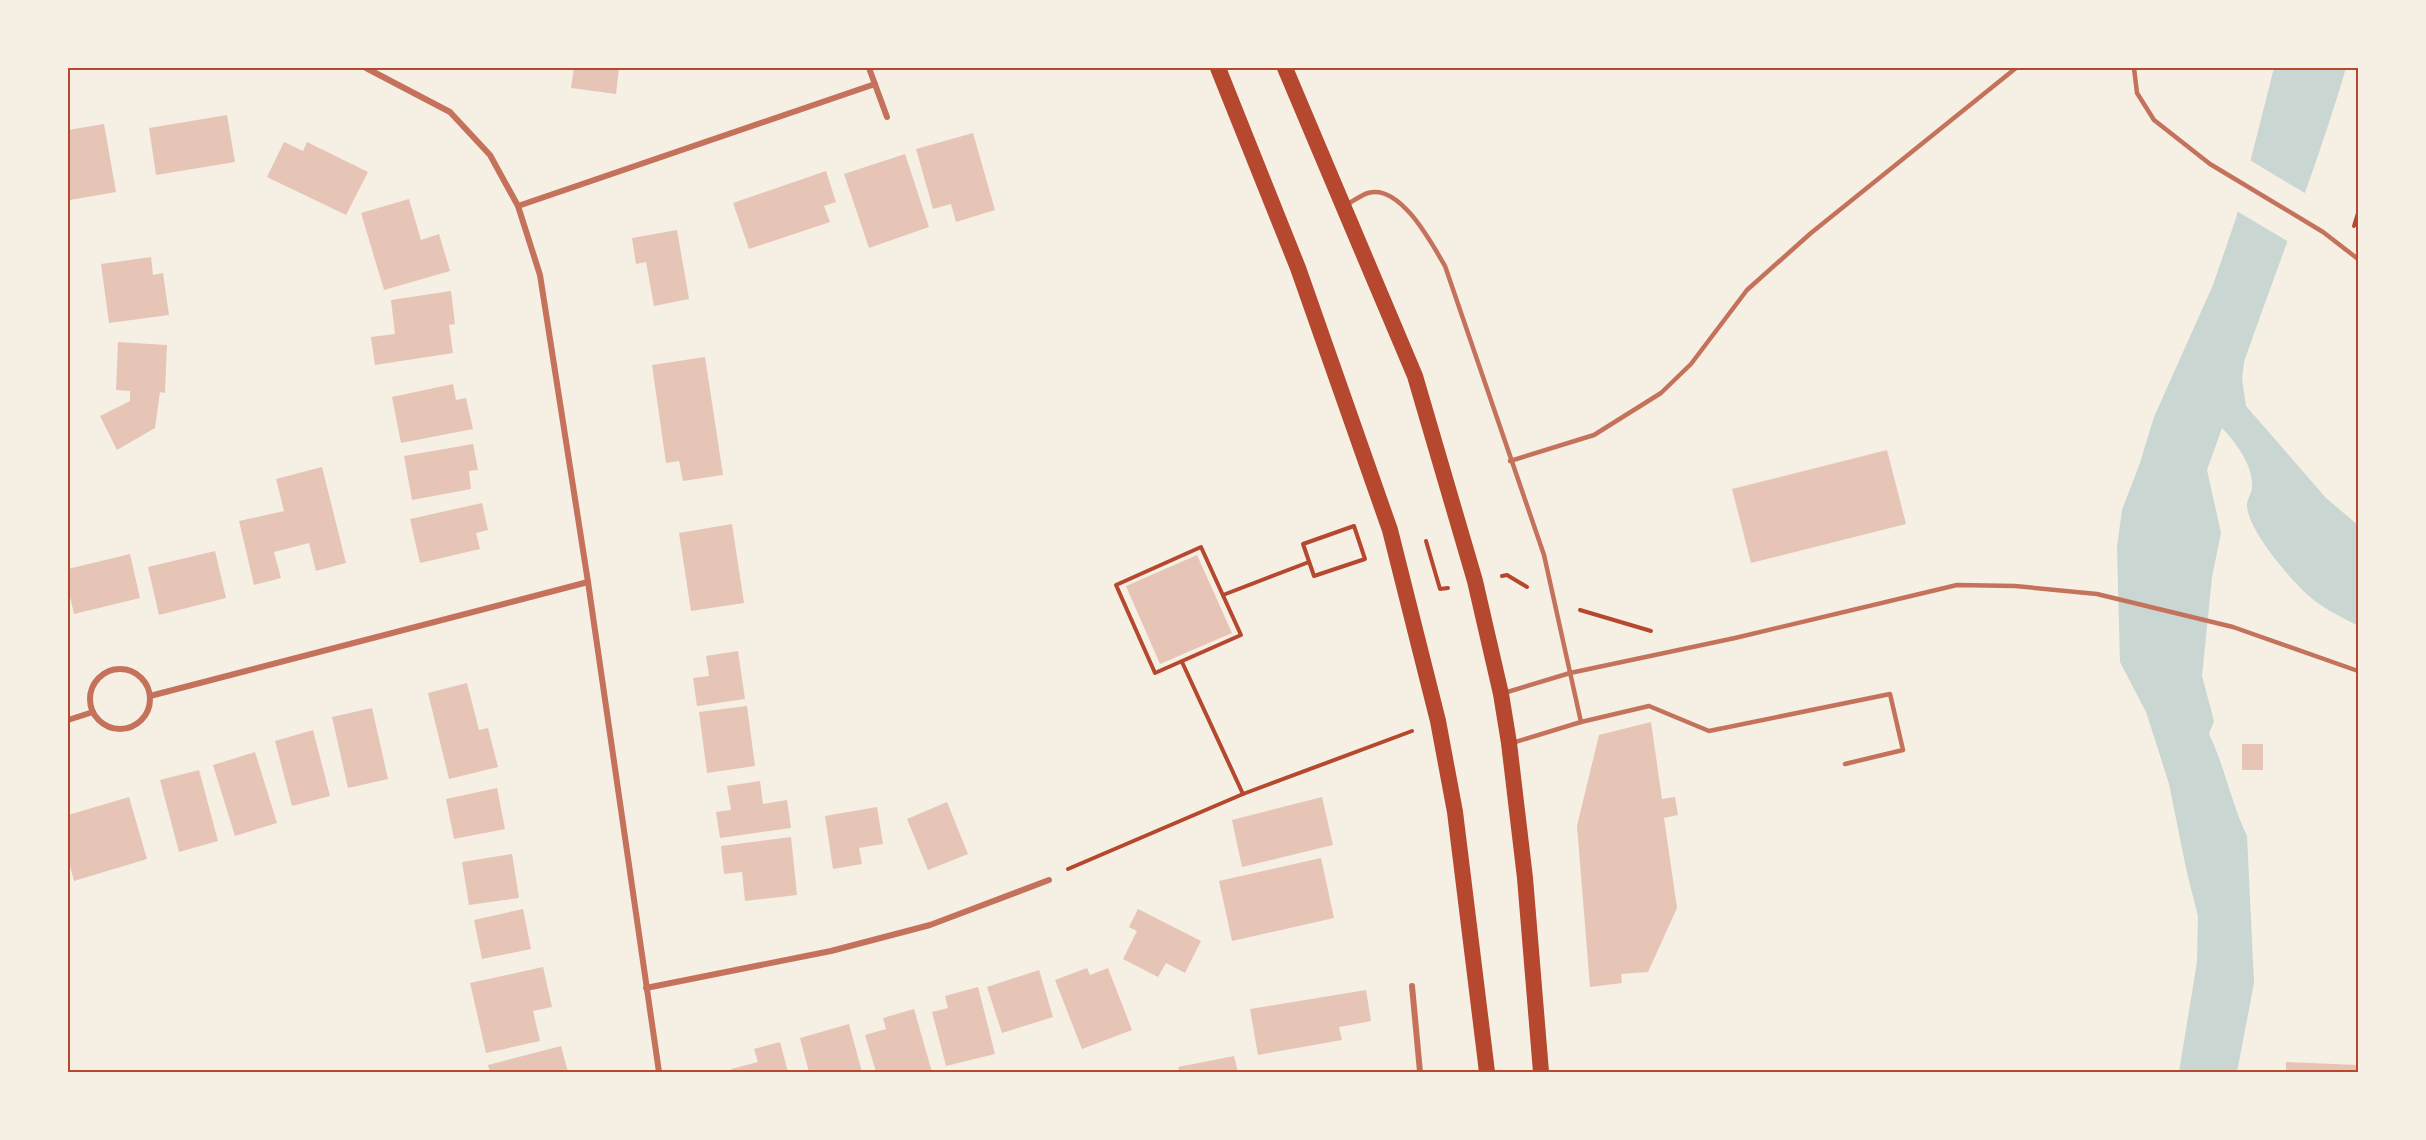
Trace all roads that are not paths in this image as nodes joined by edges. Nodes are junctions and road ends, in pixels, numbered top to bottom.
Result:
1 (366, 68) edge
2 (869, 68) edge
3 (1218, 68) edge
4 (1285, 68) edge
5 (2016, 68) edge
6 (2134, 68) edge
7 (875, 84) junction
8 (887, 117) dead end
9 (1345, 205) junction
10 (518, 206) junction
11 (2358, 259) edge
12 (1510, 461) junction
13 (588, 582) junction
14 (2358, 671) edge
15 (1570, 673) junction
16 (1501, 694) junction
17 (150, 696) junction
18 (93, 712) junction
19 (68, 720) edge
20 (1581, 722) junction
21 (1509, 744) junction
22 (1845, 764) dead end
23 (1049, 879) road end
24 (1412, 986) dead end
25 (646, 988) junction
26 (659, 1072) edge
27 (1420, 1072) edge
28 (1487, 1072) edge
29 (1541, 1072) edge

1 - 10 street
2 - 7 street
3 - 28 highway
4 - 9 highway
5 - 12 lane
6 - 11 lane
7 - 8 street
7 - 10 street
9 - 12 lane
9 - 16 highway
10 - 13 street
12 - 15 lane
13 - 17 street
13 - 25 street
14 - 15 lane
15 - 16 lane
15 - 20 lane
16 - 21 highway
17 - 18 street
17 - 18 street
18 - 19 street
20 - 21 lane
20 - 22 lane
21 - 29 highway
23 - 25 street
24 - 27 street
25 - 26 street

